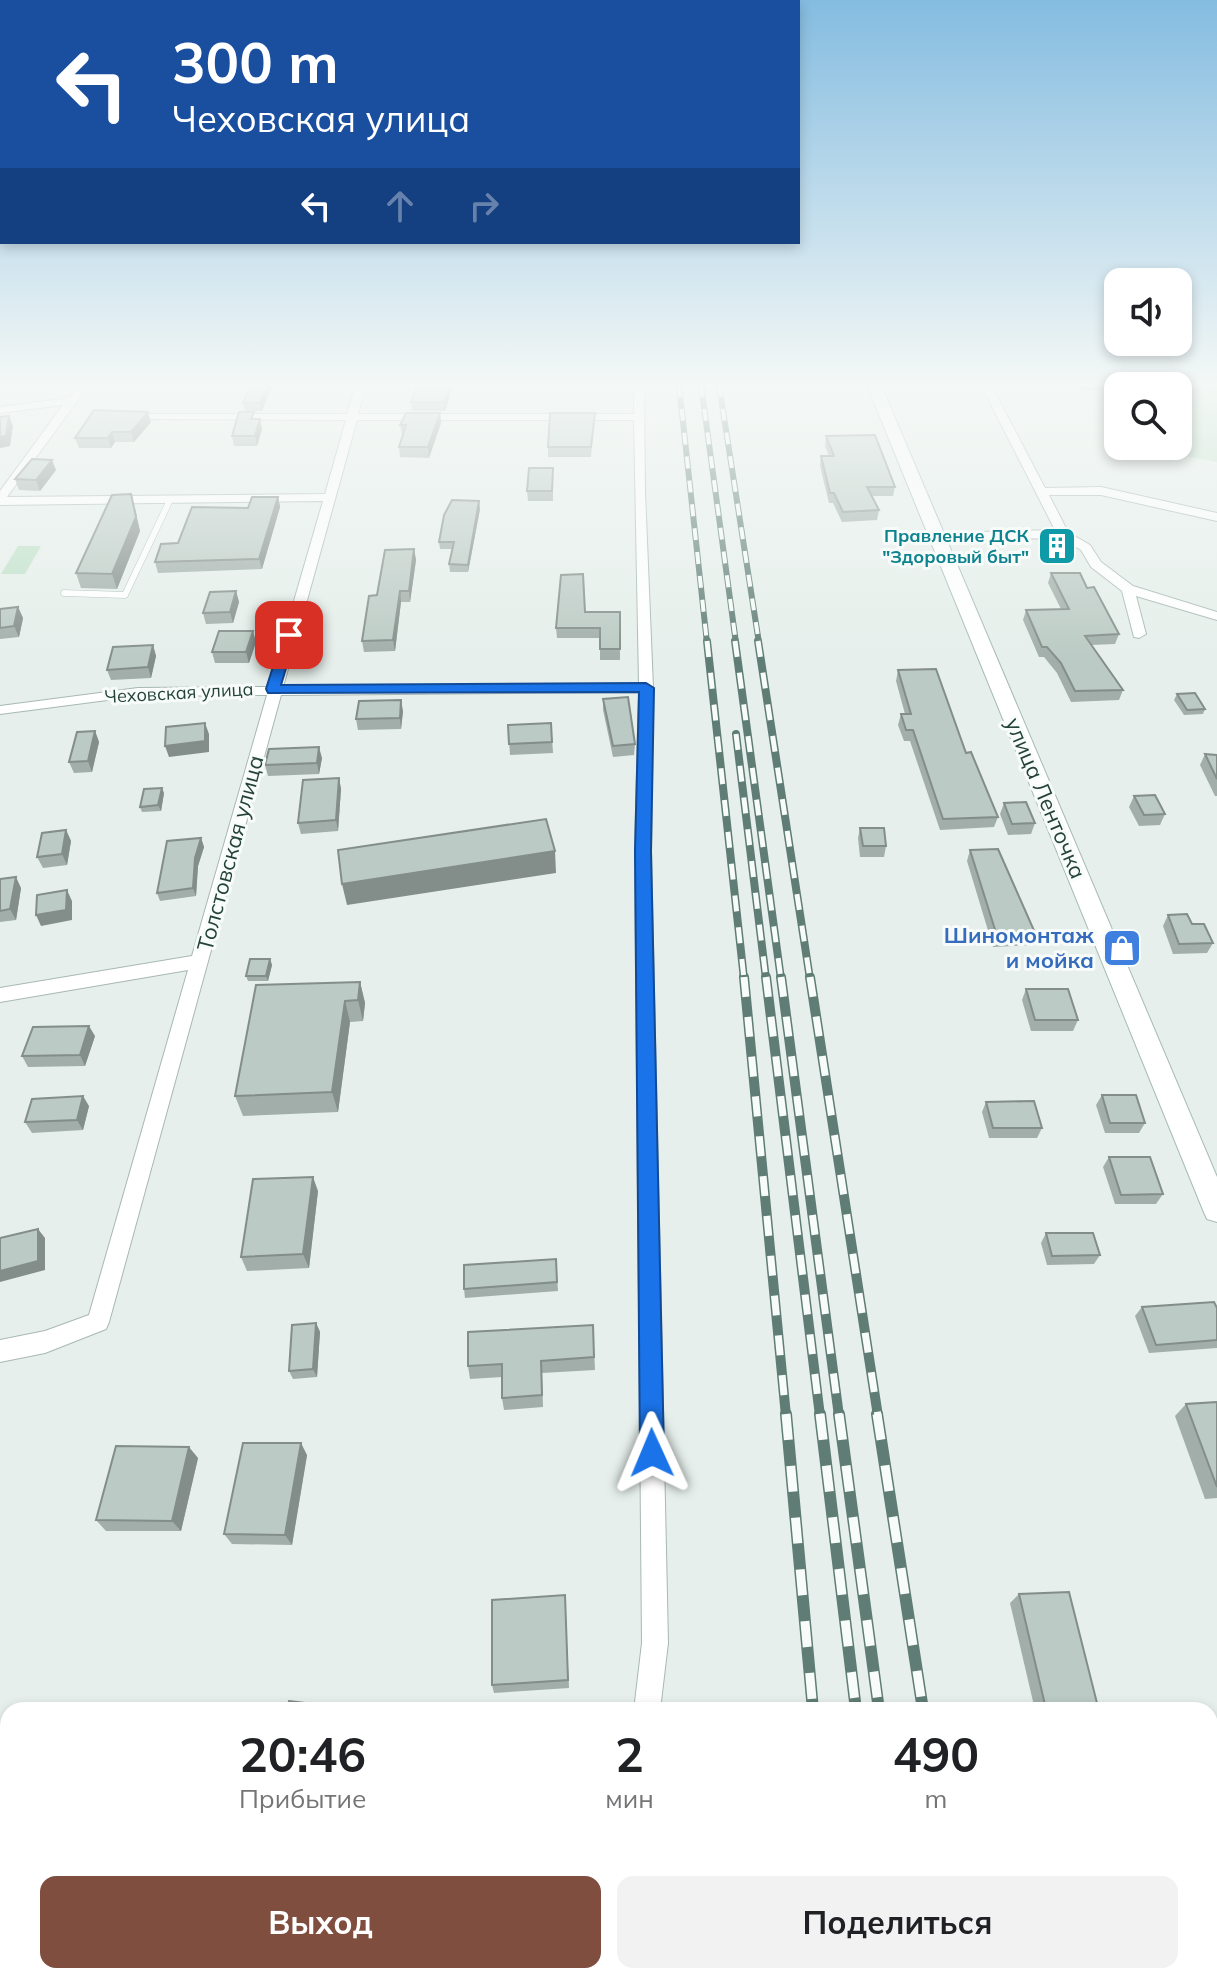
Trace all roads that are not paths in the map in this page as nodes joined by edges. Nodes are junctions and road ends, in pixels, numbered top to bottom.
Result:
1 (17, 478) edge
2 (336, 478) edge
3 (639, 478) edge
4 (913, 478) edge
5 (1034, 478) edge
6 (1042, 492) junction
7 (331, 497) junction
8 (0, 500) edge
9 (169, 502) junction
10 (1217, 517) edge
11 (1063, 534) junction
12 (938, 537) junction
13 (1128, 589) junction
14 (64, 593) dead end
15 (1217, 616) edge
16 (1139, 634) dead end
17 (646, 688) junction
18 (273, 689) junction
19 (0, 710) edge
20 (201, 961) junction
21 (0, 995) edge
22 (1217, 1210) edge
23 (0, 1351) edge
24 (648, 1702) edge

1 - 8 street
2 - 7 street, Толстовская улица
3 - 17 street
4 - 12 main road, улица Ленточка
5 - 6 street
6 - 10 street
6 - 11 street
7 - 9 street
7 - 18 street, Толстовская улица
8 - 9 street
9 - 14 lane
11 - 12 street
11 - 13 street
12 - 22 main road, улица Ленточка
13 - 15 street
13 - 16 street
17 - 18 street, Чеховская улица
17 - 24 street
18 - 19 street, Чеховская улица
18 - 20 street, Толстовская улица
20 - 21 street
20 - 23 street, Толстовская улица

